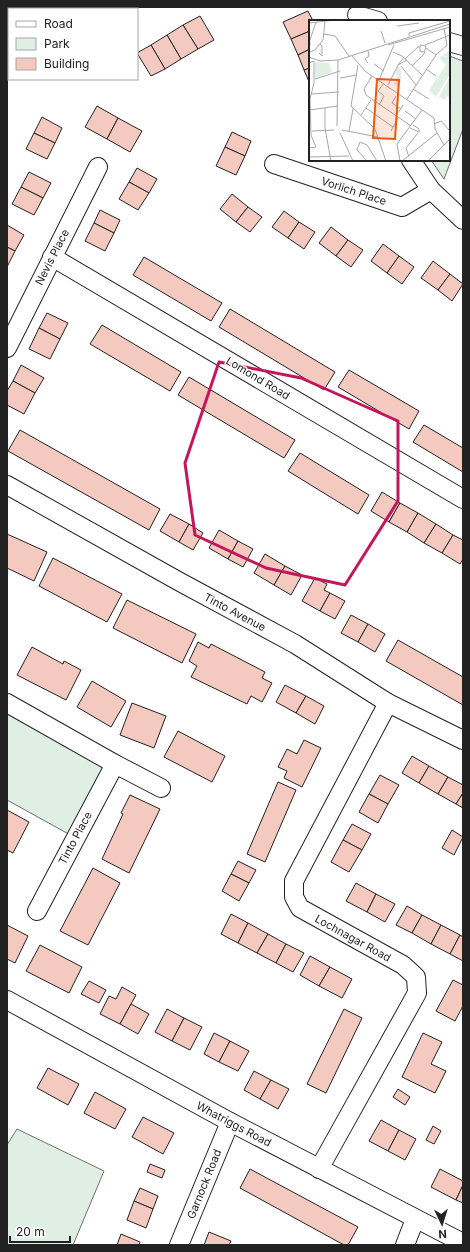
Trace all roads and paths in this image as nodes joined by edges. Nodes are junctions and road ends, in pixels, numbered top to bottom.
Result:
1 (355, 14) edge
2 (375, 20) edge
3 (450, 42) edge
4 (463, 46) edge
5 (412, 161) edge
6 (274, 164) dead end
7 (98, 167) dead end
8 (431, 190) junction
9 (463, 220) edge
10 (52, 257) junction
11 (7, 348) edge
12 (7, 485) edge
13 (463, 499) edge
14 (7, 703) edge
15 (388, 703) junction
16 (463, 740) edge
17 (115, 764) junction
18 (161, 788) dead end
19 (37, 911) dead end
20 (7, 1000) edge
21 (230, 1122) junction
22 (319, 1169) junction
23 (415, 1219) junction
24 (463, 1243) edge
25 (179, 1245) edge
26 (405, 1245) edge

1 - 2 street
3 - 4 street
5 - 8 street
6 - 8 street, Vorlich Place
7 - 10 street, Nevis Place
8 - 9 street
10 - 11 street, Nevis Place
10 - 13 street, Lomond Road
12 - 15 street, Tinto Avenue
14 - 17 street
15 - 16 street, Tinto Avenue
15 - 22 street, Lochnagar Road
17 - 18 street
17 - 19 street, Tinto Place
20 - 21 street, Whatriggs Road
21 - 22 street, Whatriggs Road
21 - 25 street, Garnock Road
22 - 23 street, Whatriggs Road
23 - 24 street, Whatriggs Road
23 - 26 street

